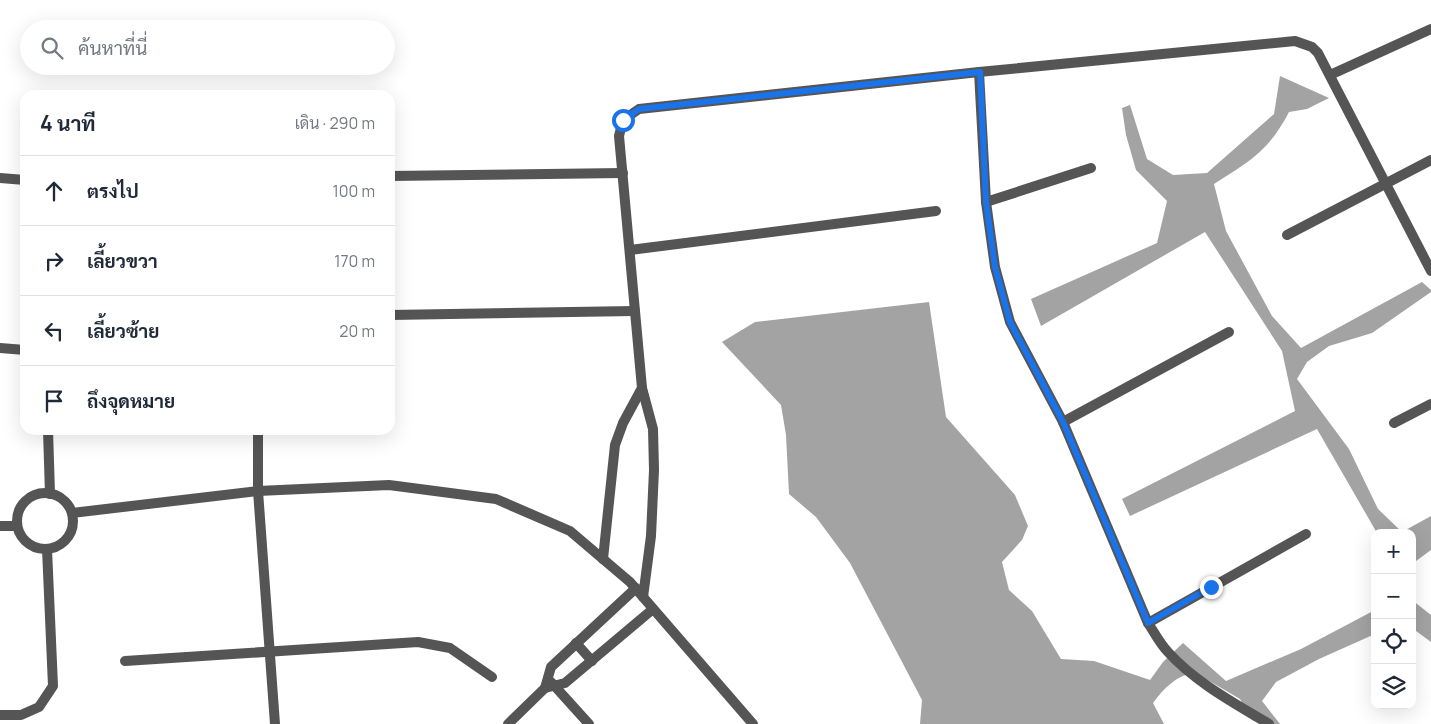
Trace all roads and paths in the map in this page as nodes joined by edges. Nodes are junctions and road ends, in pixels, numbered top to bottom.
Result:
1 (1431, 29) edge
2 (980, 72) junction
3 (1330, 75) junction
4 (1431, 160) edge
5 (1091, 168) dead end
6 (624, 173) junction
7 (395, 176) edge
8 (0, 178) edge
9 (20, 180) edge
10 (1384, 183) junction
11 (986, 202) junction
12 (936, 211) dead end
13 (1287, 234) dead end
14 (630, 250) junction
15 (1431, 271) edge
16 (635, 312) junction
17 (395, 315) edge
18 (1229, 332) dead end
19 (0, 348) edge
20 (20, 350) edge
21 (642, 388) junction
22 (1431, 404) edge
23 (1063, 422) junction
24 (1394, 423) dead end
25 (48, 435) edge
26 (258, 435) edge
27 (258, 491) junction
28 (50, 494) junction
29 (72, 513) junction
30 (0, 526) edge
31 (17, 526) junction
32 (1306, 534) dead end
33 (47, 549) junction
34 (603, 559) junction
35 (636, 588) junction
36 (643, 598) junction
37 (653, 609) junction
38 (1148, 623) junction
39 (576, 643) junction
40 (269, 651) junction
41 (592, 660) junction
42 (125, 661) dead end
43 (492, 677) dead end
44 (549, 684) junction
45 (0, 715) edge
46 (275, 724) edge
47 (508, 724) edge
48 (589, 724) edge
49 (753, 724) edge
50 (1269, 724) edge

1 - 3 street
2 - 3 street
2 - 6 street
2 - 11 street
3 - 10 street
4 - 10 street
5 - 11 street
6 - 7 street
6 - 14 street
8 - 9 street
10 - 13 street
10 - 15 street
11 - 23 street
12 - 14 street
14 - 16 street
16 - 17 street
16 - 21 street
18 - 23 street
19 - 20 street
21 - 34 street
21 - 36 street
22 - 24 street
23 - 38 street
25 - 28 street
26 - 27 street
27 - 29 street
27 - 34 street
27 - 40 street
28 - 29 street
28 - 31 street
29 - 33 street
30 - 31 street
31 - 33 street
32 - 38 street
33 - 45 street
34 - 35 street
35 - 36 street
35 - 39 street
36 - 37 street
37 - 41 street
37 - 49 street
38 - 50 street
39 - 41 street
39 - 44 street
40 - 42 street
40 - 43 street
40 - 46 street
41 - 44 street
44 - 47 street
44 - 48 street

